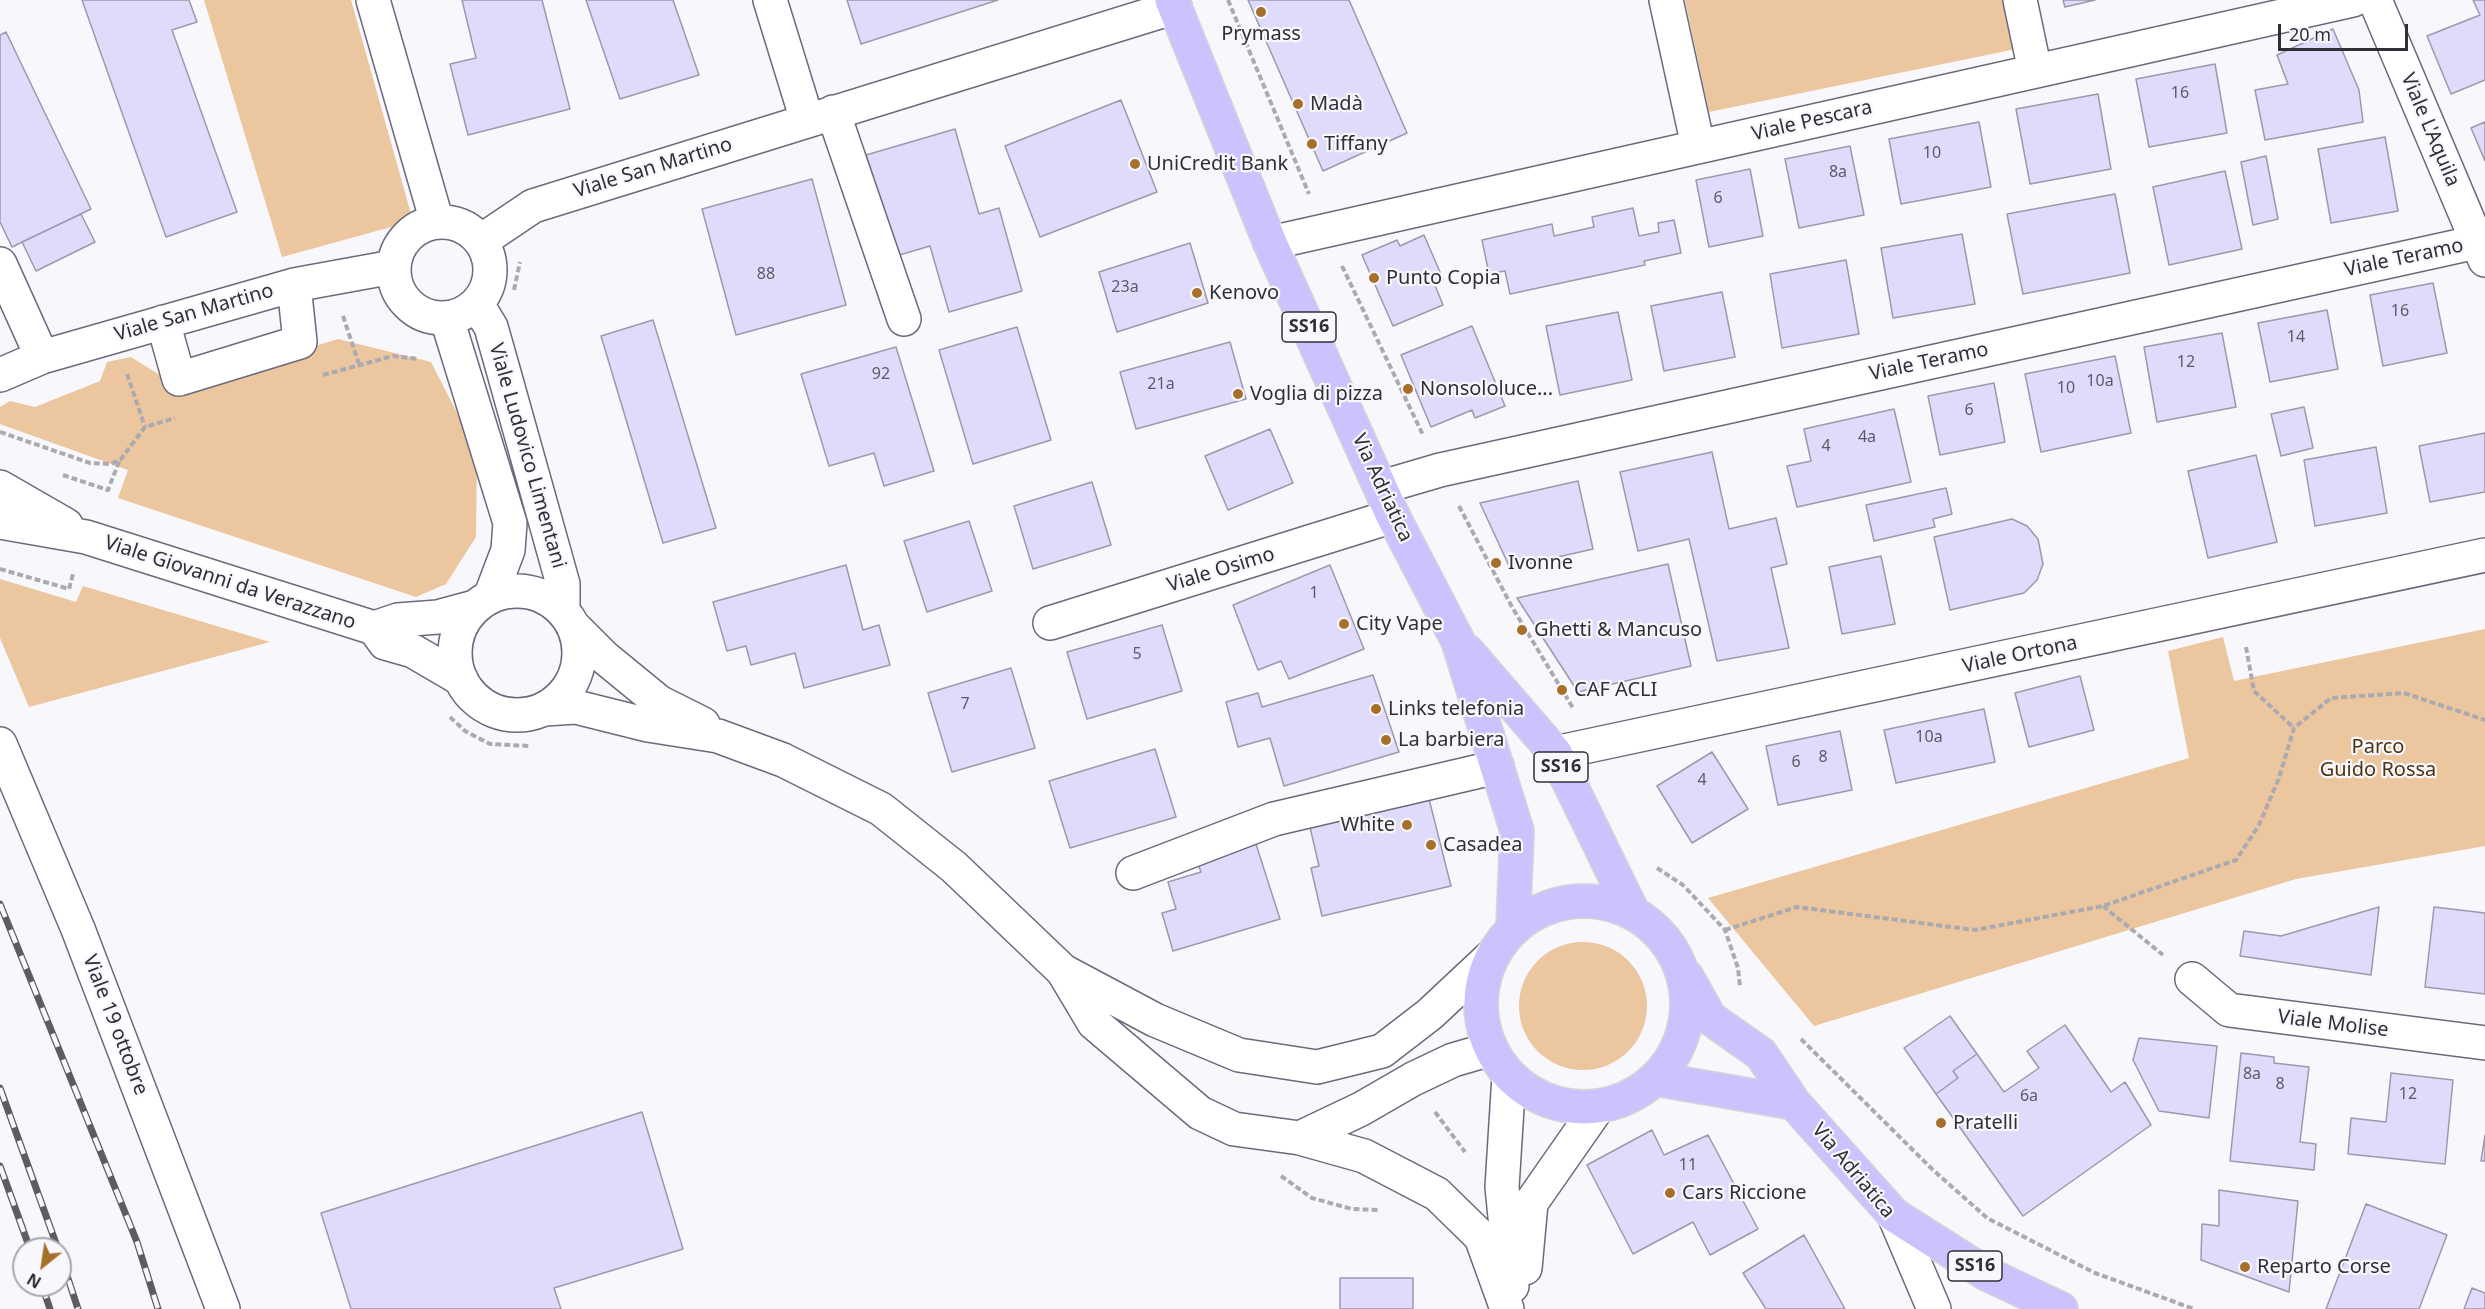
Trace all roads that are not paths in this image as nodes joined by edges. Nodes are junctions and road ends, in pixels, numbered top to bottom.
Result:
1 (374, 0) edge
2 (770, 0) edge
3 (1666, 0) edge
4 (2020, 0) edge
5 (2353, 0) edge
6 (2375, 0) edge
7 (1173, 3) edge
8 (2035, 71) junction
9 (820, 116) junction
10 (1698, 146) junction
11 (437, 222) junction
12 (481, 242) junction
13 (1270, 243) junction
14 (2481, 251) edge
15 (0, 264) edge
16 (393, 267) junction
17 (294, 285) junction
18 (477, 304) junction
19 (447, 319) junction
20 (904, 319) dead end
21 (164, 322) junction
22 (42, 357) junction
23 (0, 375) edge
24 (0, 487) edge
25 (1387, 502) junction
26 (0, 522) edge
27 (86, 537) junction
28 (2485, 555) edge
29 (483, 601) junction
30 (569, 619) junction
31 (1050, 623) dead end
32 (374, 628) junction
33 (1458, 641) junction
34 (461, 679) junction
35 (544, 709) junction
36 (718, 736) junction
37 (0, 744) edge
38 (1555, 753) junction
39 (1497, 766) junction
40 (1133, 873) dead end
41 (1633, 913) junction
42 (1513, 929) junction
43 (1493, 956) junction
44 (1677, 960) junction
45 (1063, 971) junction
46 (2192, 979) road end
47 (2485, 1043) edge
48 (1491, 1049) junction
49 (1509, 1076) junction
50 (1656, 1079) junction
51 (1794, 1103) junction
52 (1598, 1107) junction
53 (1300, 1138) junction
54 (1894, 1215) junction
55 (223, 1309) edge
56 (1507, 1309) edge
57 (1515, 1309) edge
58 (1521, 1309) edge
59 (1934, 1309) edge
60 (2061, 1309) edge

1 - 11 street
2 - 9 street
3 - 10 street
4 - 8 street
5 - 8 street, Viale Pescara
6 - 14 street, Viale L'Aquila
7 - 9 street, Viale San Martino
7 - 13 main road, Via Adriatica / SS16
8 - 10 street, Viale Pescara
9 - 12 street, Viale San Martino
9 - 20 street
10 - 13 street, Viale Pescara
11 - 12 street
11 - 16 street
12 - 18 street
13 - 25 main road, Via Adriatica / SS16
14 - 25 street, Viale Teramo
15 - 22 street
16 - 17 street, Viale San Martino
16 - 19 street
17 - 21 street, Viale San Martino
17 - 21 street
18 - 19 street
18 - 30 street, Viale Ludovico Limentani
19 - 29 street, Viale Ludovico Limentani
21 - 22 street, Viale San Martino
22 - 23 street, Viale San Martino
24 - 27 street, Viale Giovanni da Verazzano
25 - 31 street, Viale Osimo
25 - 33 main road, Via Adriatica / SS16
26 - 27 street, Viale Giovanni da Verazzano
27 - 32 street, Viale Giovanni da Verazzano
28 - 38 street, Viale Ortona
29 - 30 street
29 - 32 street, Viale Giovanni da Verazzano
29 - 34 street
30 - 35 street
30 - 36 street
32 - 34 street, Viale Giovanni da Verazzano
33 - 38 main road, Via Adriatica / SS16
33 - 39 main road, Via Adriatica / SS16
34 - 35 street
35 - 36 street
36 - 45 street
37 - 55 street, Viale 19 ottobre
38 - 41 main road, Via Adriatica / SS16
39 - 40 street
39 - 42 main road, Via Adriatica / SS16
41 - 42 main road
41 - 44 main road
42 - 43 main road
43 - 45 street
43 - 48 main road
44 - 50 main road
44 - 51 main road, Via Adriatica / SS16
45 - 53 street
46 - 47 street, Viale Molise
48 - 49 main road
48 - 53 street
49 - 52 main road
49 - 57 street
50 - 51 main road
50 - 52 main road
51 - 54 main road, Via Adriatica / SS16
52 - 58 street
53 - 56 street
54 - 59 street, Via Adriatica
54 - 60 main road, SS16

